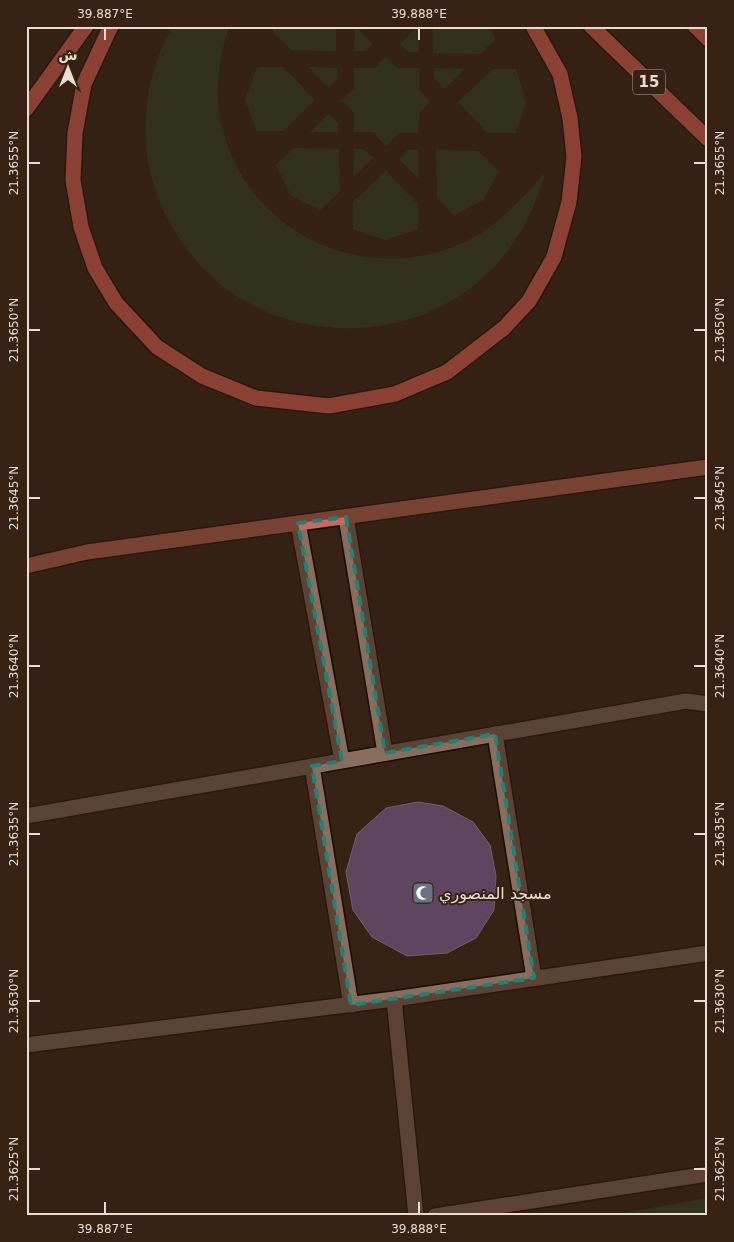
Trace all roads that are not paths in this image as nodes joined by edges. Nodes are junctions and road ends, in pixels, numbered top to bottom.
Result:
1 (86, 26) edge
2 (111, 26) edge
3 (533, 26) edge
4 (591, 26) edge
5 (695, 26) edge
6 (708, 39) edge
7 (26, 109) edge
8 (708, 139) edge
9 (708, 467) edge
10 (346, 517) junction
11 (298, 523) junction
12 (26, 566) edge
13 (708, 704) edge
14 (495, 734) junction
15 (385, 753) junction
16 (342, 761) junction
17 (312, 766) junction
18 (26, 816) edge
19 (708, 953) edge
20 (534, 978) junction
21 (394, 999) junction
22 (351, 1005) junction
23 (26, 1045) edge
24 (708, 1174) edge
25 (416, 1216) edge
26 (435, 1216) edge

1 - 7 highway
2 - 3 highway
4 - 8 highway, 15
5 - 6 highway
9 - 10 main road
10 - 11 main road
10 - 15 street
11 - 12 main road
11 - 16 street
13 - 14 street
14 - 15 street
14 - 20 street
15 - 16 street
16 - 17 street
17 - 18 street
17 - 22 street
19 - 20 street
20 - 21 street
21 - 22 street
21 - 25 street
22 - 23 street
24 - 26 street

